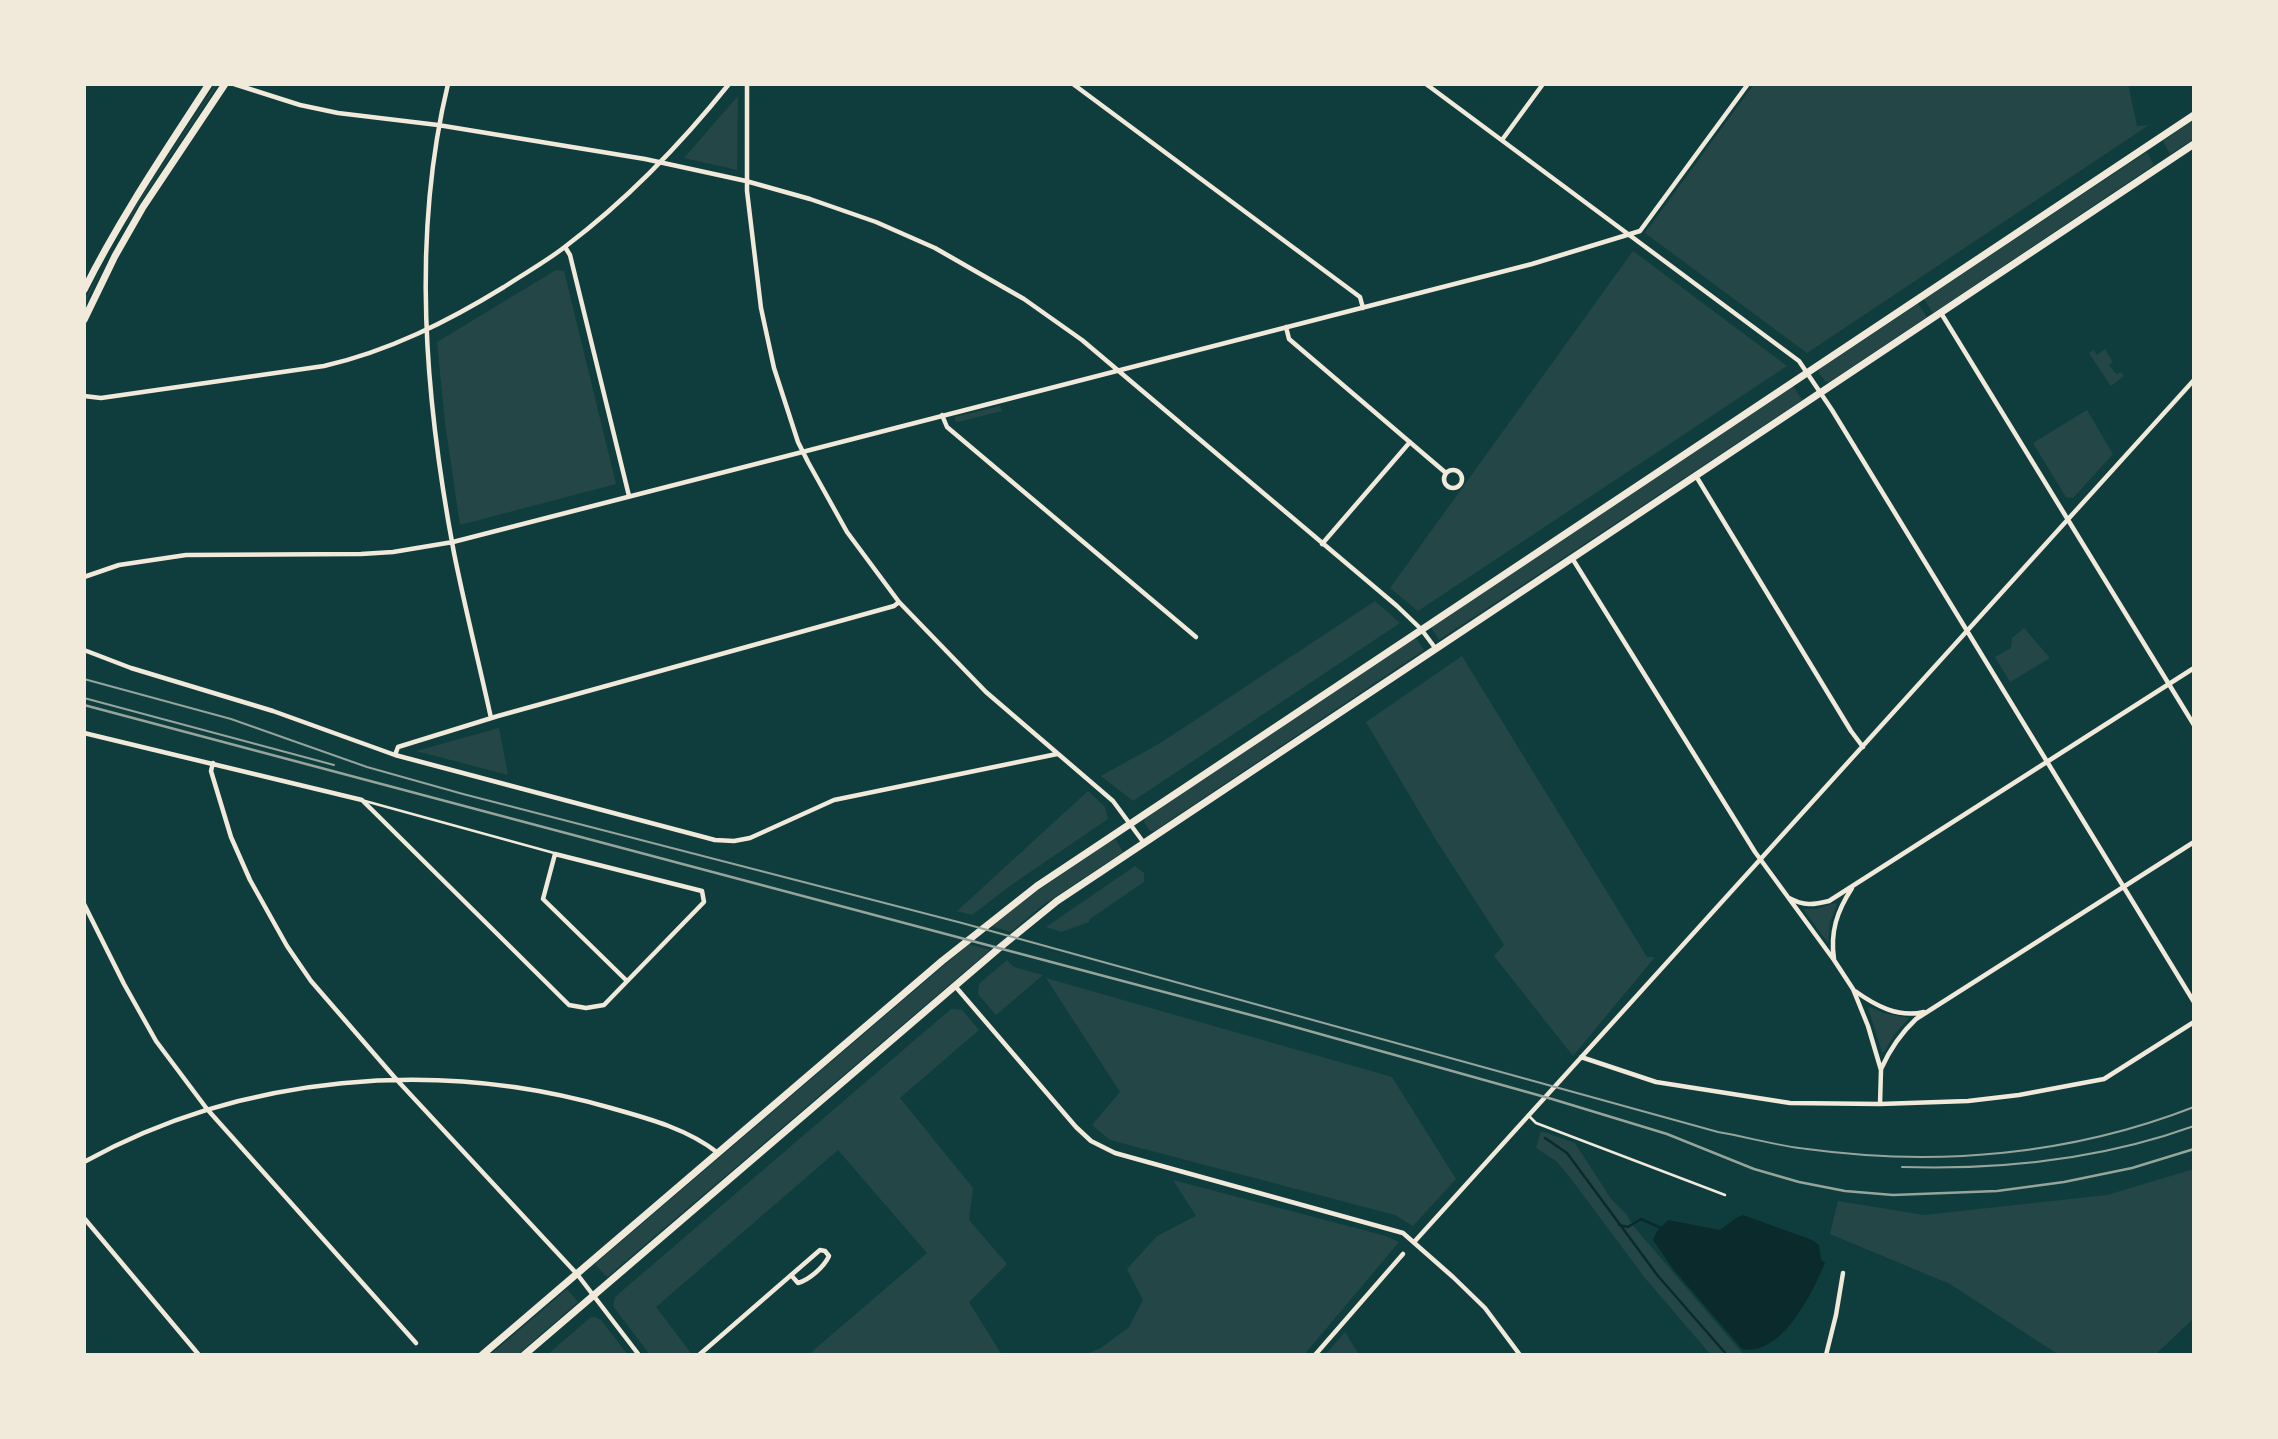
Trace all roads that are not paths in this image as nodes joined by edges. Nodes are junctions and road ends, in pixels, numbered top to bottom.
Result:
1 (209, 84) edge
2 (225, 84) edge
3 (234, 84) edge
4 (448, 84) edge
5 (729, 84) edge
6 (747, 84) edge
7 (1073, 84) edge
8 (1426, 84) edge
9 (1543, 84) edge
10 (1748, 84) edge
11 (2194, 115) edge
12 (438, 125) junction
13 (1502, 140) junction
14 (2194, 144) edge
15 (661, 162) junction
16 (746, 181) junction
17 (1628, 234) junction
18 (565, 247) junction
19 (84, 290) edge
20 (1363, 307) junction
21 (1941, 313) junction
22 (84, 320) edge
23 (1286, 327) junction
24 (427, 330) junction
25 (1117, 370) junction
26 (1807, 372) junction
27 (2194, 380) edge
28 (1821, 393) junction
29 (84, 396) edge
30 (942, 415) junction
31 (1410, 442) junction
32 (802, 450) junction
33 (1446, 473) dead end
34 (1696, 477) junction
35 (629, 496) junction
36 (2067, 519) junction
37 (453, 542) junction
38 (1322, 544) junction
39 (1572, 558) junction
40 (84, 577) edge
41 (899, 602) junction
42 (1421, 629) junction
43 (1967, 631) junction
44 (1196, 637) dead end
45 (1436, 649) junction
46 (85, 650) edge
47 (2194, 668) edge
48 (2169, 684) junction
49 (491, 719) junction
50 (2194, 725) edge
51 (84, 733) edge
52 (1863, 747) junction
53 (1057, 754) junction
54 (395, 755) junction
55 (2047, 761) junction
56 (213, 763) junction
57 (362, 800) junction
58 (1131, 823) junction
59 (2194, 842) edge
60 (1144, 843) junction
61 (555, 853) junction
62 (1760, 860) junction
63 (1853, 887) junction
64 (2124, 887) junction
65 (1787, 897) junction
66 (84, 904) edge
67 (1835, 960) junction
68 (627, 982) junction
69 (955, 985) junction
70 (1853, 989) junction
71 (2194, 1002) edge
72 (1928, 1011) junction
73 (2194, 1022) edge
74 (1581, 1057) junction
75 (1881, 1070) junction
76 (396, 1079) junction
77 (1880, 1104) junction
78 (207, 1109) junction
79 (1528, 1115) junction
80 (718, 1153) junction
81 (84, 1162) edge
82 (1725, 1195) dead end
83 (84, 1218) edge
84 (1415, 1241) junction
85 (1403, 1254) dead end
86 (1843, 1273) dead end
87 (577, 1274) junction
88 (790, 1275) junction
89 (593, 1296) junction
90 (416, 1343) dead end
91 (199, 1355) edge
92 (482, 1355) edge
93 (524, 1355) edge
94 (639, 1355) edge
95 (699, 1355) edge
96 (1315, 1355) edge
97 (1520, 1355) edge
98 (1826, 1355) edge

1 - 19 main road
2 - 22 main road
3 - 12 street
4 - 12 street
5 - 15 street
6 - 16 street
7 - 20 street
8 - 13 street
9 - 13 street
10 - 17 street
11 - 26 main road
12 - 15 street
12 - 24 street
13 - 17 street
14 - 21 main road
15 - 16 street
15 - 18 street
16 - 25 street
16 - 32 street
17 - 20 street
17 - 26 street
18 - 24 street
18 - 35 street
20 - 23 street
21 - 28 main road
21 - 36 street
23 - 25 street
23 - 31 street
24 - 29 street
24 - 37 street
25 - 30 street
25 - 38 street
26 - 28 street
26 - 42 main road
27 - 36 street
28 - 34 main road
28 - 43 street
30 - 32 street
30 - 44 street
31 - 33 street
31 - 38 street
32 - 35 street
32 - 41 street
34 - 39 main road
34 - 52 street
35 - 37 street
36 - 43 street
36 - 48 street
37 - 40 street
37 - 49 street
38 - 42 street
39 - 45 main road
39 - 62 street
41 - 49 street
41 - 53 street
42 - 45 street
42 - 58 main road
43 - 52 street
43 - 55 street
45 - 60 main road
46 - 54 street
47 - 48 street
48 - 50 street
48 - 55 street
49 - 54 street
51 - 56 street
52 - 62 street
53 - 54 street
53 - 58 street
55 - 63 street
55 - 64 street
56 - 57 street
56 - 76 street
57 - 61 lane
57 - 68 street
58 - 60 street
58 - 80 main road
59 - 64 street
60 - 69 main road
61 - 68 street
61 - 68 street
62 - 65 street
62 - 74 street
63 - 65 street
63 - 67 street
64 - 71 street
64 - 72 street
65 - 67 street
66 - 78 street
67 - 70 street
69 - 84 street
69 - 89 main road
70 - 72 street
70 - 75 street
72 - 75 street
73 - 77 street
74 - 77 street
74 - 79 street
75 - 77 street
76 - 78 street
76 - 80 street
76 - 87 street
78 - 81 street
78 - 90 street
79 - 82 lane
79 - 84 street
80 - 87 main road
83 - 91 street
84 - 97 street
85 - 96 street
86 - 98 street
87 - 89 street
87 - 92 main road
88 - 88 street
88 - 95 street
89 - 93 main road
89 - 94 street

